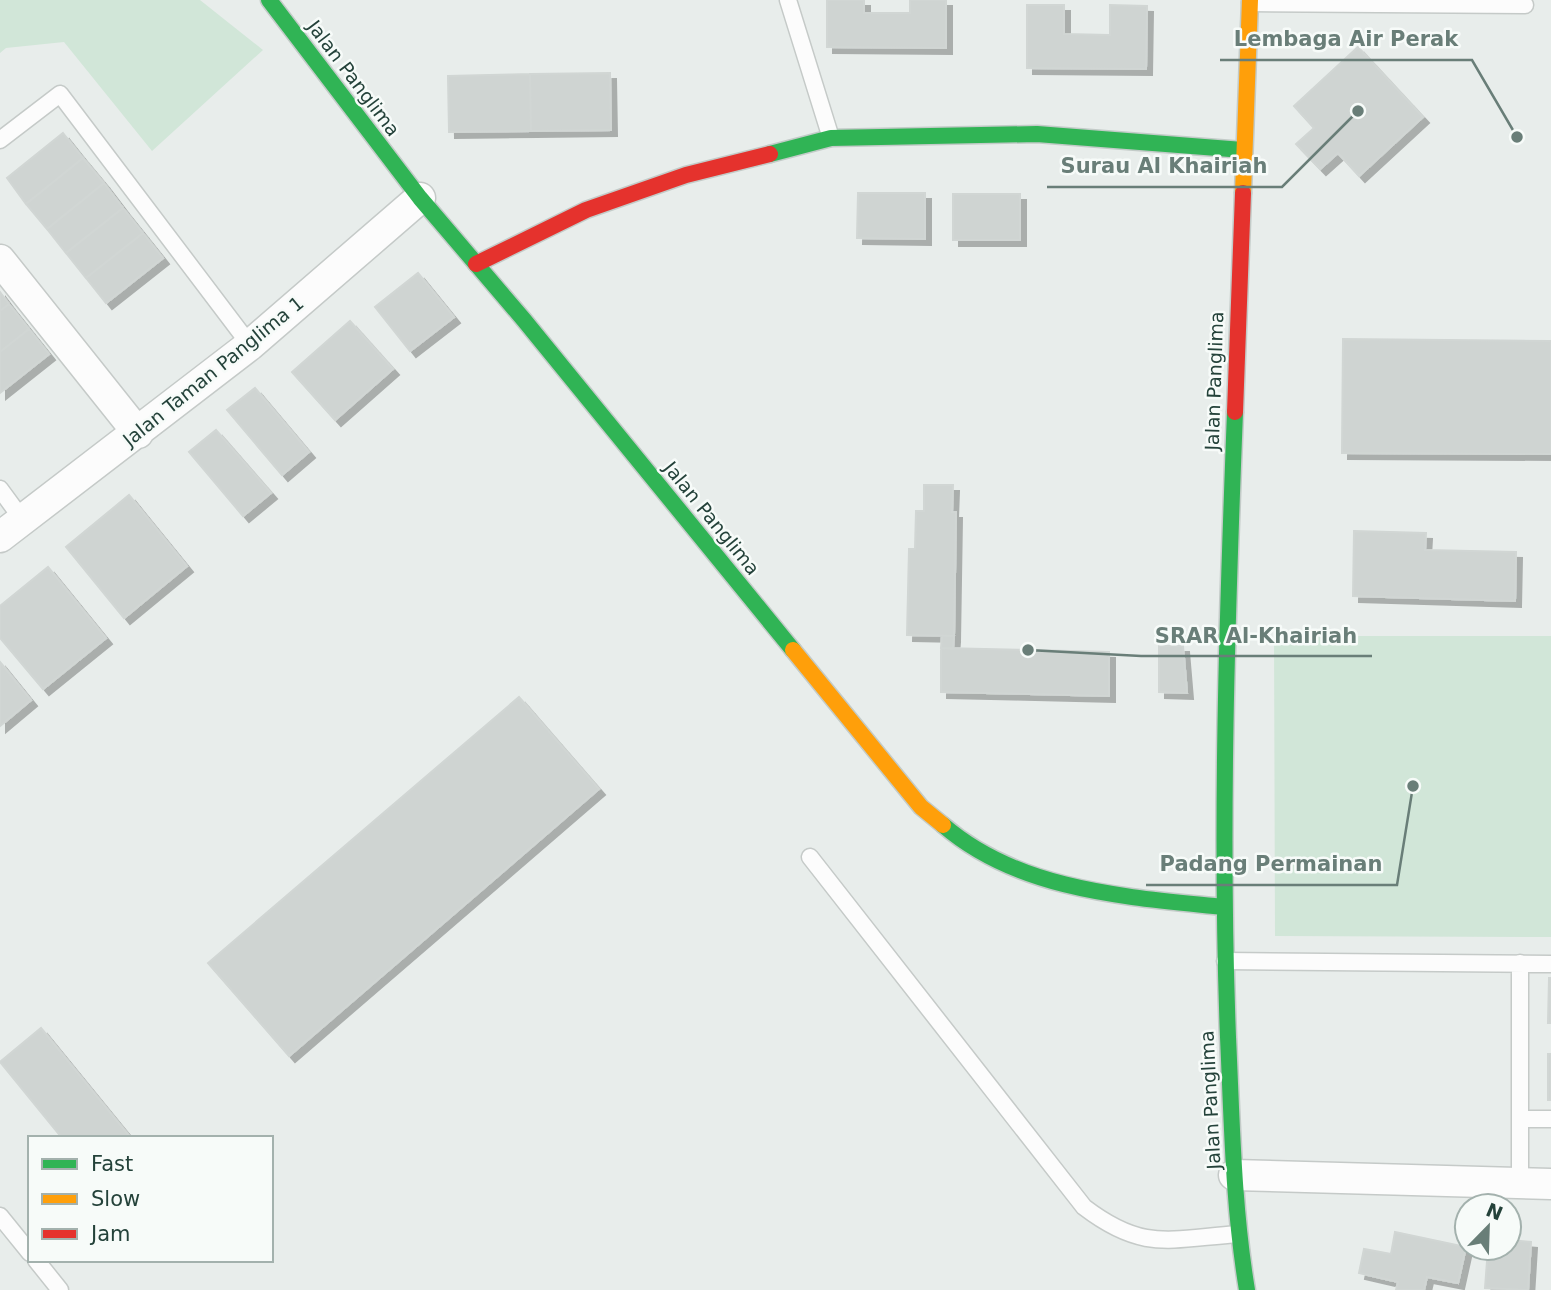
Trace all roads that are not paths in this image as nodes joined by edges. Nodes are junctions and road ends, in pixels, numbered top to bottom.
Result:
1 (269, 0) edge
2 (788, 0) edge
3 (1250, 1) edge
4 (1525, 5) dead end
5 (831, 138) junction
6 (0, 140) edge
7 (1244, 150) junction
8 (420, 198) junction
9 (0, 260) edge
10 (477, 264) junction
11 (250, 345) junction
12 (138, 433) junction
13 (0, 489) edge
14 (11, 528) edge
15 (810, 857) dead end
16 (1223, 907) junction
17 (1225, 961) junction
18 (1520, 963) junction
19 (1551, 964) edge
20 (1520, 1119) junction
21 (1551, 1119) edge
22 (1234, 1175) junction
23 (1520, 1183) junction
24 (1551, 1184) edge
25 (0, 1216) edge
26 (1238, 1234) junction
27 (28, 1251) edge
28 (38, 1262) edge
29 (60, 1290) edge
30 (1247, 1290) edge

1 - 8 street, Jalan Panglima
2 - 5 lane
3 - 4 lane
3 - 7 street, Jalan Panglima
5 - 7 street
5 - 10 street
6 - 11 lane
7 - 16 street, Jalan Panglima
8 - 10 street, Jalan Panglima
8 - 11 street, Jalan Taman Panglima 1
9 - 12 street
10 - 16 street, Jalan Panglima
11 - 12 street, Jalan Taman Panglima 1
12 - 14 street, Jalan Taman Panglima 1
13 - 14 lane
15 - 26 lane
16 - 17 street, Jalan Panglima
17 - 18 lane
17 - 22 street, Jalan Panglima
18 - 19 lane
18 - 20 lane
20 - 21 lane
20 - 23 lane
22 - 23 street
22 - 26 street, Jalan Panglima
23 - 24 street
25 - 27 lane
26 - 30 street, Jalan Panglima
28 - 29 lane

